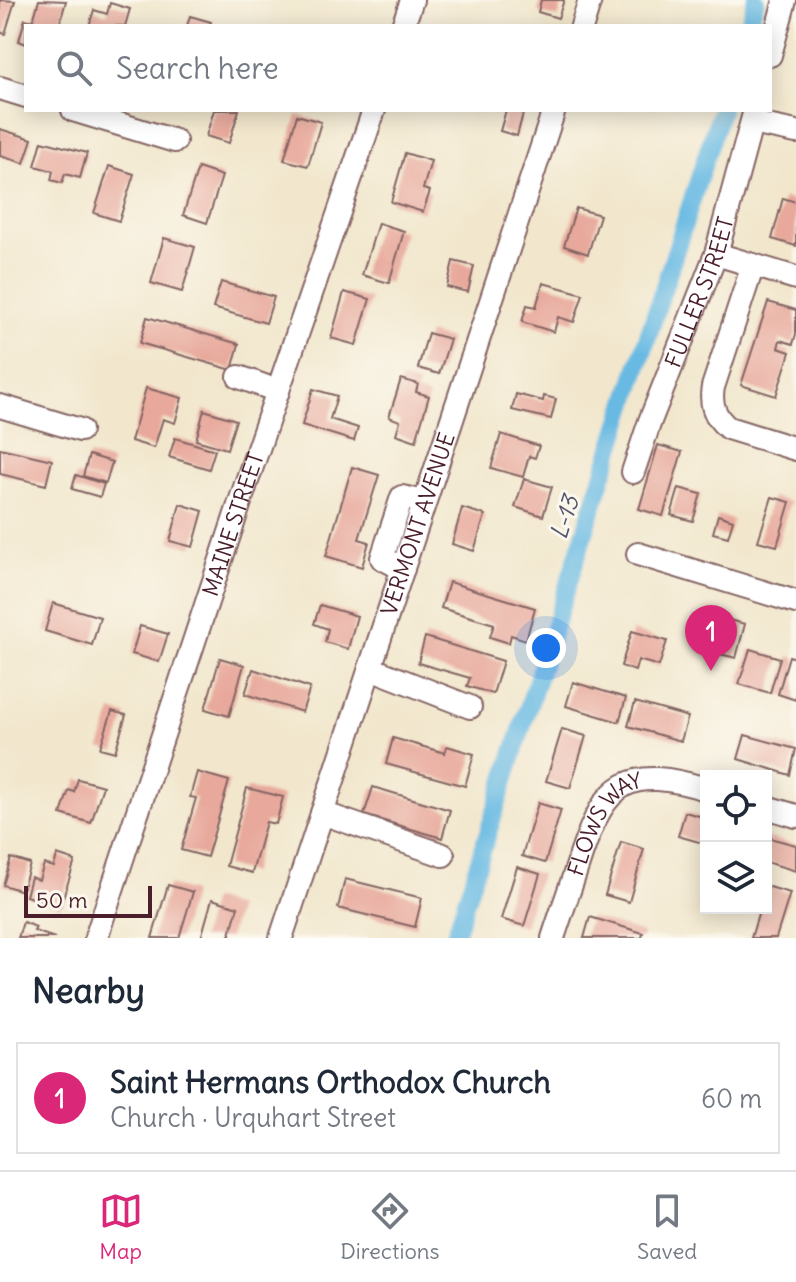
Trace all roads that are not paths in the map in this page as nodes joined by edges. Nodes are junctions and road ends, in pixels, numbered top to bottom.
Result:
1 (412, 0) edge
2 (590, 0) edge
3 (785, 0) edge
4 (404, 24) edge
5 (583, 24) edge
6 (772, 48) edge
7 (0, 88) edge
8 (24, 95) edge
9 (80, 112) edge
10 (373, 112) edge
11 (553, 112) edge
12 (753, 116) edge
13 (796, 132) edge
14 (175, 141) dead end
15 (716, 254) junction
16 (753, 265) junction
17 (796, 278) edge
18 (239, 377) dead end
19 (278, 391) junction
20 (0, 406) edge
21 (80, 430) dead end
22 (796, 449) edge
23 (633, 472) dead end
24 (638, 554) dead end
25 (796, 602) edge
26 (370, 668) junction
27 (470, 707) dead end
28 (700, 787) edge
29 (772, 809) edge
30 (322, 813) junction
31 (796, 816) edge
32 (443, 855) dead end
33 (96, 938) edge
34 (281, 938) edge
35 (553, 938) edge

1 - 4 street
2 - 5 street
3 - 6 street
7 - 8 street
9 - 14 street
10 - 19 street, MAINE STREET
11 - 26 street, VERMONT AVENUE
12 - 13 street
12 - 15 street, FULLER STREET
15 - 16 street
15 - 23 street, FULLER STREET
16 - 17 street
16 - 22 street
18 - 19 street
19 - 33 street, MAINE STREET
20 - 21 street
24 - 25 street
26 - 27 street
26 - 30 street, VERMONT AVENUE
28 - 35 street, FLOWS WAY
29 - 31 street
30 - 32 street
30 - 34 street, VERMONT AVENUE

